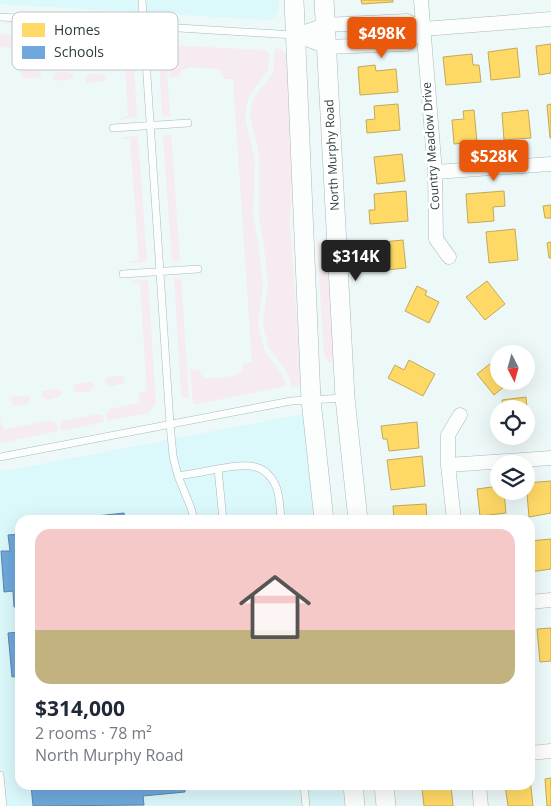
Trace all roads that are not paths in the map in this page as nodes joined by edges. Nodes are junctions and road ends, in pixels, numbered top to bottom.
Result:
1 (294, 0) edge
2 (324, 0) edge
3 (421, 0) edge
4 (551, 19) edge
5 (326, 25) junction
6 (178, 27) edge
7 (423, 29) junction
8 (296, 35) junction
9 (326, 47) junction
10 (147, 70) edge
11 (188, 123) dead end
12 (150, 125) junction
13 (113, 128) dead end
14 (551, 164) edge
15 (435, 172) junction
16 (449, 257) dead end
17 (198, 268) dead end
18 (160, 271) junction
19 (123, 274) dead end
20 (345, 398) junction
21 (311, 400) junction
22 (460, 415) dead end
23 (170, 424) junction
24 (0, 457) edge
25 (551, 458) edge
26 (448, 465) junction
27 (218, 469) junction
28 (178, 476) junction
29 (193, 515) edge
30 (223, 515) edge
31 (280, 515) edge
32 (323, 515) edge
33 (357, 515) edge
34 (453, 515) edge
35 (551, 600) edge
36 (535, 602) edge
37 (551, 751) edge
38 (535, 753) edge
39 (0, 775) edge
40 (304, 790) edge
41 (353, 790) edge
42 (384, 790) edge
43 (479, 790) edge
44 (4, 806) edge
45 (306, 806) edge
46 (355, 806) edge
47 (386, 806) edge
48 (481, 806) edge

1 - 8 main road
2 - 5 main road, North Murphy Road
3 - 7 street, Country Meadow Drive
4 - 7 street
5 - 7 street
5 - 8 street
5 - 9 main road, North Murphy Road
6 - 8 lane
7 - 9 street
7 - 15 street, Country Meadow Drive
8 - 9 street
8 - 21 main road
9 - 20 main road, North Murphy Road
10 - 12 lane
11 - 12 lane
12 - 13 lane
12 - 18 lane
14 - 15 street
15 - 16 street, Country Meadow Drive
17 - 18 lane
18 - 19 lane
18 - 23 lane
20 - 21 lane
20 - 33 main road, North Murphy Road
21 - 23 lane
21 - 32 main road
22 - 26 street
23 - 24 lane
23 - 28 lane
25 - 26 street
26 - 34 street
27 - 28 lane
27 - 30 lane
27 - 31 lane
28 - 29 lane
35 - 36 street
37 - 38 street
39 - 44 lane
40 - 45 lane
41 - 46 main road
42 - 47 main road
43 - 48 street

